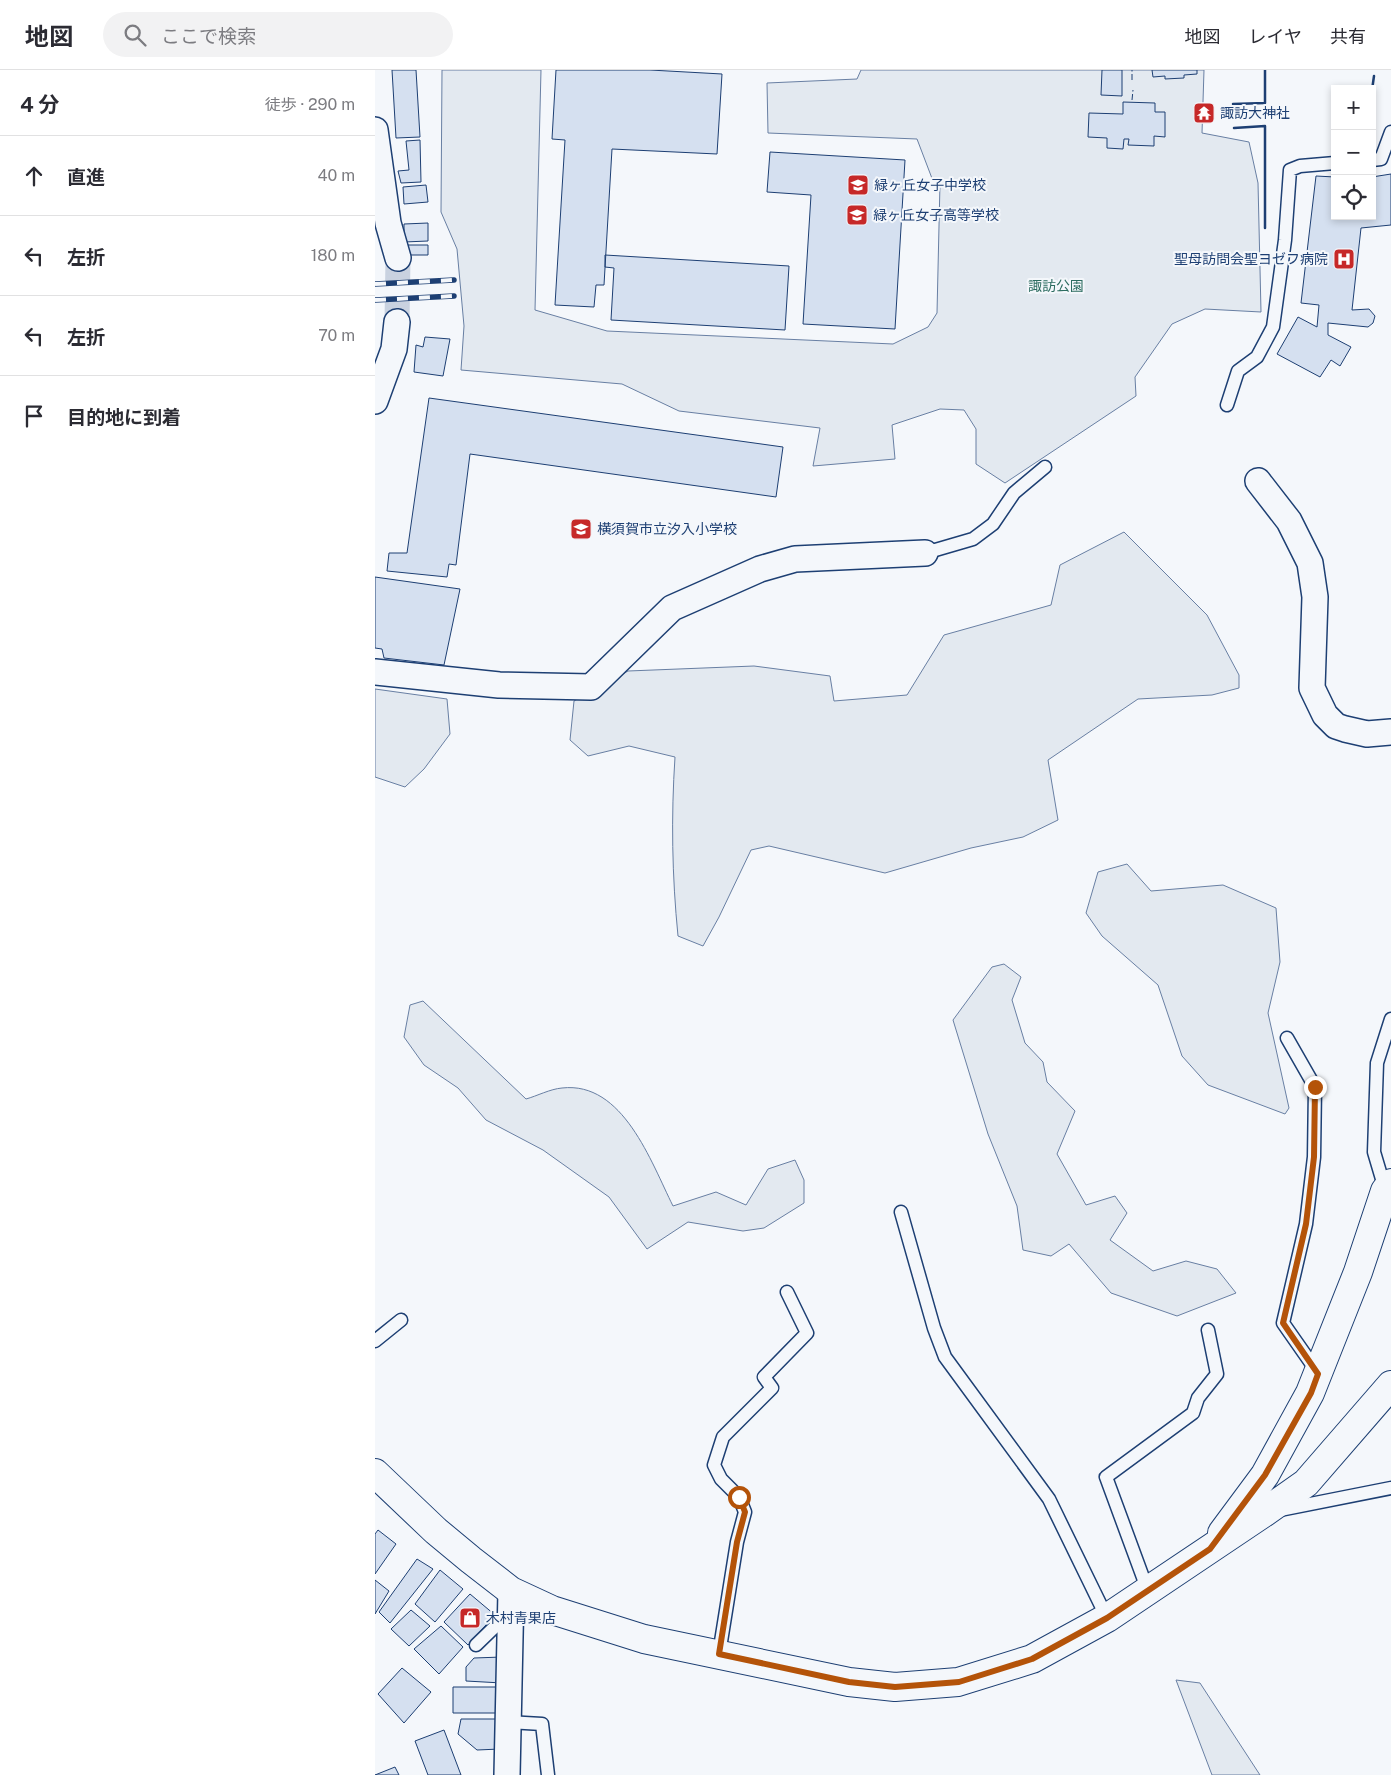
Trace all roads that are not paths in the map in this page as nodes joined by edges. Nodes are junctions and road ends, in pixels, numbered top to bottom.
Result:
1 (375, 130) edge
2 (1391, 132) edge
3 (1376, 160) edge
4 (1331, 163) edge
5 (398, 258) tunnel mouth
6 (397, 322) tunnel mouth
7 (377, 391) edge
8 (1227, 405) dead end
9 (1045, 467) dead end
10 (1258, 481) dead end
11 (925, 553) joint
12 (375, 672) edge
13 (1391, 732) edge
14 (1391, 1019) edge
15 (1287, 1038) dead end
16 (1388, 1187) edge
17 (901, 1212) dead end
18 (787, 1292) dead end
19 (401, 1320) dead end
20 (1209, 1330) dead end
21 (375, 1341) edge
22 (1318, 1374) junction
23 (1391, 1385) edge
24 (375, 1472) edge
25 (1391, 1488) edge
26 (1265, 1512) junction
27 (1210, 1549) junction
28 (1148, 1591) junction
29 (510, 1602) junction
30 (1107, 1618) junction
31 (476, 1645) dead end
32 (719, 1654) junction
33 (506, 1722) junction
34 (507, 1775) edge
35 (548, 1775) edge

1 - 5 street
2 - 3 lane
4 - 8 lane
6 - 7 street
9 - 11 lane
10 - 13 street
11 - 12 street
14 - 16 lane
15 - 22 lane
16 - 22 street
17 - 30 lane
18 - 32 lane
19 - 21 lane
20 - 28 lane
22 - 27 street
23 - 26 street
24 - 29 street
25 - 26 lane
26 - 27 street
27 - 28 street
28 - 30 street
29 - 31 lane
29 - 32 street
29 - 33 street
30 - 32 street
33 - 34 street
33 - 35 lane

